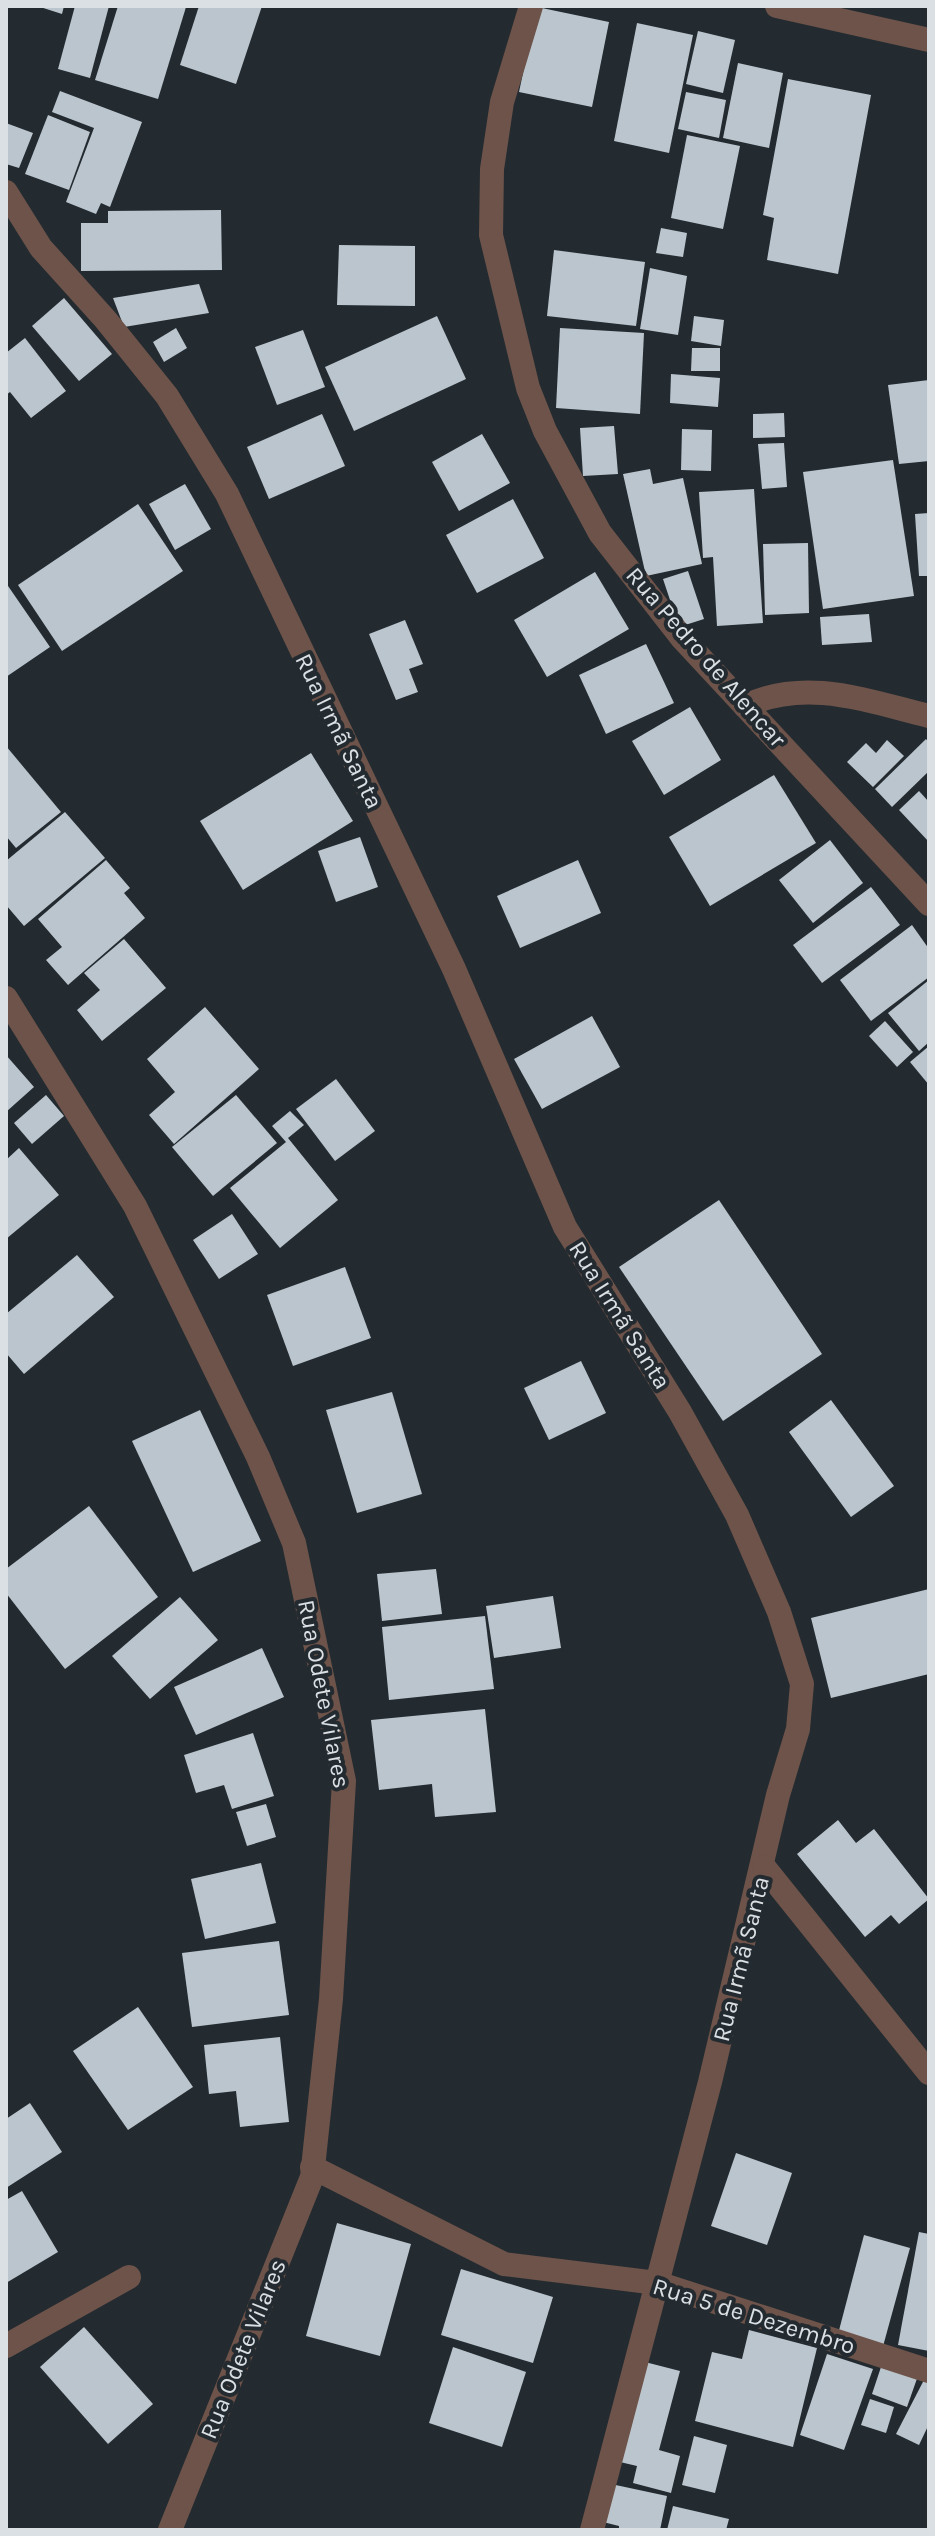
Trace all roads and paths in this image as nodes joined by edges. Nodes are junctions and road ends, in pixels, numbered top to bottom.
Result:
1 (531, 6) edge
2 (777, 6) edge
3 (929, 40) edge
4 (6, 192) edge
5 (745, 706) junction
6 (929, 716) edge
7 (929, 904) edge
8 (6, 998) edge
9 (764, 1867) junction
10 (929, 2073) edge
11 (312, 2167) junction
12 (129, 2277) dead end
13 (657, 2283) junction
14 (6, 2346) edge
15 (929, 2371) edge
16 (170, 2530) edge
17 (592, 2530) edge

1 - 5 street, Rua Pedro de Alencar
2 - 3 street
4 - 9 street, Rua Irmã Santa
5 - 6 street
5 - 7 street, Rua Pedro de Alencar
8 - 11 street, Rua Odete Vilares
9 - 10 street
9 - 13 street, Rua Irmã Santa
11 - 13 street, Rua 5 de Dezembro
11 - 16 street, Rua Odete Vilares
12 - 14 street
13 - 15 street, Rua 5 de Dezembro
13 - 17 street, Rua Irmã Santa

